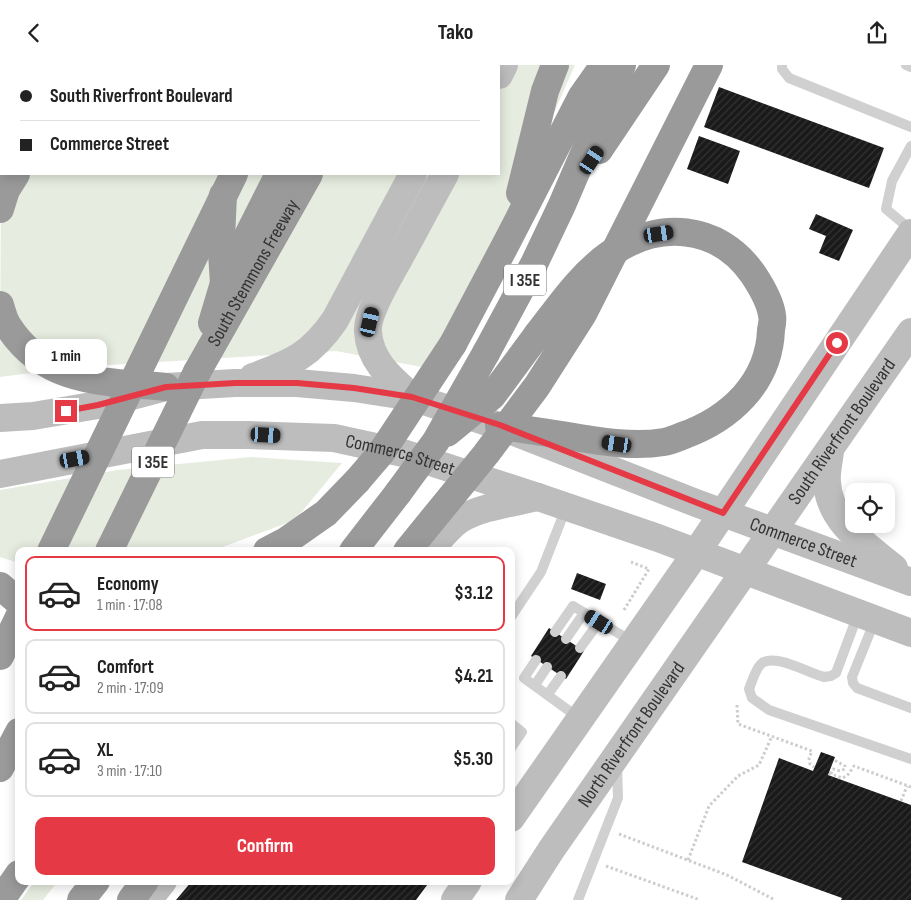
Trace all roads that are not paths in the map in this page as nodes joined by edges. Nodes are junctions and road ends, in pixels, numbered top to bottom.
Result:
1 (554, 65) edge
2 (604, 65) edge
3 (622, 65) edge
4 (656, 65) edge
5 (709, 65) edge
6 (782, 65) edge
7 (906, 65) edge
8 (911, 67) edge
9 (911, 127) edge
10 (911, 147) edge
11 (15, 175) edge
12 (220, 175) edge
13 (234, 175) edge
14 (279, 175) edge
15 (308, 175) edge
16 (412, 175) edge
17 (444, 175) edge
18 (562, 205) junction
19 (0, 209) edge
20 (911, 231) edge
21 (508, 241) junction
22 (233, 289) junction
23 (0, 305) edge
24 (911, 332) edge
25 (235, 383) junction
26 (166, 387) junction
27 (412, 397) junction
28 (33, 416) junction
29 (0, 418) edge
30 (500, 425) junction
31 (0, 426) edge
32 (436, 441) junction
33 (830, 451) junction
34 (0, 464) edge
35 (43, 465) junction
36 (0, 474) edge
37 (538, 497) junction
38 (566, 507) junction
39 (723, 513) junction
40 (773, 531) junction
41 (53, 547) edge
42 (111, 547) edge
43 (274, 547) edge
44 (356, 547) edge
45 (410, 547) edge
46 (432, 547) edge
47 (696, 553) junction
48 (0, 571) edge
49 (746, 571) junction
50 (15, 575) edge
51 (910, 581) edge
52 (0, 586) edge
53 (15, 599) edge
54 (515, 611) edge
55 (584, 613) junction
56 (867, 616) junction
57 (599, 622) junction
58 (555, 632) dead end
59 (911, 633) edge
60 (566, 639) dead end
61 (633, 643) junction
62 (580, 648) dead end
63 (536, 660) dead end
64 (547, 667) dead end
65 (561, 676) dead end
66 (535, 685) junction
67 (548, 694) junction
68 (911, 707) edge
69 (580, 719) junction
70 (515, 727) edge
71 (15, 740) edge
72 (515, 742) edge
73 (617, 755) junction
74 (911, 759) edge
75 (0, 768) edge
76 (515, 812) edge
77 (15, 880) edge
78 (93, 885) edge
79 (142, 885) edge
80 (160, 885) edge
81 (465, 885) edge
82 (1, 900) edge
83 (82, 900) edge
84 (131, 900) edge
85 (148, 900) edge
86 (455, 900) edge
87 (519, 900) edge
88 (578, 900) edge

1 - 21 highway
2 - 21 highway
3 - 18 highway, I 35E
4 - 18 highway
5 - 45 highway, bridge
6 - 9 lane
7 - 8 lane
10 - 20 lane
11 - 19 highway
12 - 22 highway
13 - 41 highway, bridge
14 - 22 highway
15 - 22 highway, South Stemmons Freeway / I 35E
16 - 25 main road
17 - 27 main road
18 - 32 highway, I 35E, bridge
20 - 39 main road
21 - 43 highway, bridge
22 - 42 highway, South Stemmons Freeway / I 35E, bridge
23 - 26 highway
24 - 33 main road, South Riverfront Boulevard
25 - 26 main road, Commerce Street
25 - 27 main road, Commerce Street
26 - 28 main road, Commerce Street
27 - 30 main road, Commerce Street
28 - 29 main road, Commerce Street
28 - 31 main road
30 - 32 highway, bridge
30 - 39 main road, Commerce Street
32 - 44 highway, I 35E, bridge
33 - 40 main road, South Riverfront Boulevard
33 - 51 main road
34 - 35 main road
35 - 36 main road
35 - 37 main road, Commerce Street
37 - 38 main road, Commerce Street
37 - 46 main road
38 - 47 main road, Commerce Street
38 - 54 lane
39 - 40 main road, Commerce Street
39 - 47 main road
40 - 49 main road, South Riverfront Boulevard
40 - 51 main road, Commerce Street
47 - 49 main road, Commerce Street
47 - 61 main road
48 - 50 highway
49 - 56 main road, Commerce Street
49 - 73 main road, North Riverfront Boulevard
52 - 53 highway
55 - 57 lane
55 - 58 lane
55 - 60 lane
56 - 59 main road, Commerce Street
56 - 68 lane
56 - 74 lane
57 - 61 lane
57 - 62 lane
61 - 69 main road
63 - 66 lane
64 - 66 lane
65 - 67 lane
66 - 67 lane
67 - 69 lane
69 - 76 main road
70 - 72 lane
71 - 75 highway
73 - 87 main road, North Riverfront Boulevard
73 - 88 lane
77 - 82 highway
78 - 83 highway
79 - 84 highway
80 - 85 main road
81 - 86 main road

